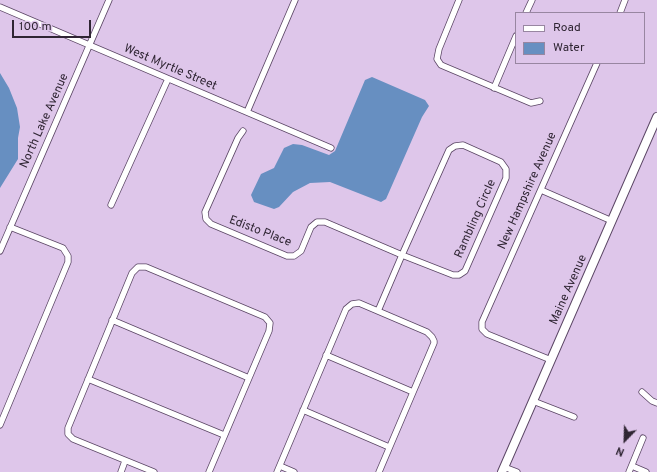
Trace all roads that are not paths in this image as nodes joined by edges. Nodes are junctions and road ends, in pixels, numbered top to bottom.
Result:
1 (109, 0) edge
2 (295, 0) edge
3 (459, 0) edge
4 (532, 0) edge
5 (625, 0) edge
6 (0, 7) edge
7 (526, 12) edge
8 (620, 12) edge
9 (515, 38) edge
10 (90, 46) junction
11 (597, 64) edge
12 (168, 79) junction
13 (494, 88) junction
14 (540, 101) dead end
15 (247, 112) junction
16 (657, 117) edge
17 (243, 131) dead end
18 (330, 148) dead end
19 (541, 190) junction
20 (111, 205) dead end
21 (612, 221) junction
22 (10, 227) junction
23 (0, 251) edge
24 (402, 255) junction
25 (378, 311) junction
26 (112, 320) junction
27 (326, 355) junction
28 (551, 360) junction
29 (88, 378) junction
30 (249, 378) junction
31 (413, 392) junction
32 (642, 392) dead end
33 (533, 401) junction
34 (657, 404) edge
35 (303, 410) junction
36 (574, 418) dead end
37 (0, 425) edge
38 (224, 435) junction
39 (644, 438) dead end
40 (389, 447) junction
41 (126, 461) junction
42 (280, 466) junction
43 (632, 466) junction
44 (503, 469) edge
45 (121, 472) edge
46 (154, 472) edge
47 (209, 472) edge
48 (277, 472) edge
49 (294, 472) edge
50 (379, 472) edge
51 (517, 472) edge
52 (629, 472) edge
53 (646, 472) edge

1 - 10 street, North Lake Avenue
2 - 15 street
3 - 13 street
4 - 7 street
5 - 8 street
6 - 10 street, West Myrtle Street
9 - 13 street
10 - 12 street, West Myrtle Street
10 - 22 street, North Lake Avenue
11 - 19 street, New Hampshire Avenue
12 - 15 street, West Myrtle Street
12 - 20 street
13 - 14 street
15 - 18 street, West Myrtle Street
16 - 21 street, Maine Avenue
17 - 24 street, Edisto Place
19 - 21 street
19 - 28 street, New Hampshire Avenue
21 - 28 street, Maine Avenue
22 - 23 street, North Lake Avenue
22 - 37 street
24 - 24 street, Rambling Circle
24 - 25 street, Rambling Circle
25 - 27 street
25 - 31 street
26 - 29 street
26 - 30 street
26 - 30 street
27 - 31 street
27 - 35 street
28 - 33 street, Maine Avenue
29 - 38 street
29 - 41 street
30 - 38 street
31 - 40 street
32 - 34 street
33 - 36 street
33 - 44 street, Maine Avenue
35 - 40 street
35 - 42 street
38 - 47 street
39 - 43 street
40 - 50 street
41 - 45 street
41 - 46 street
42 - 48 street
42 - 49 street
43 - 52 street
43 - 53 street
44 - 51 street

